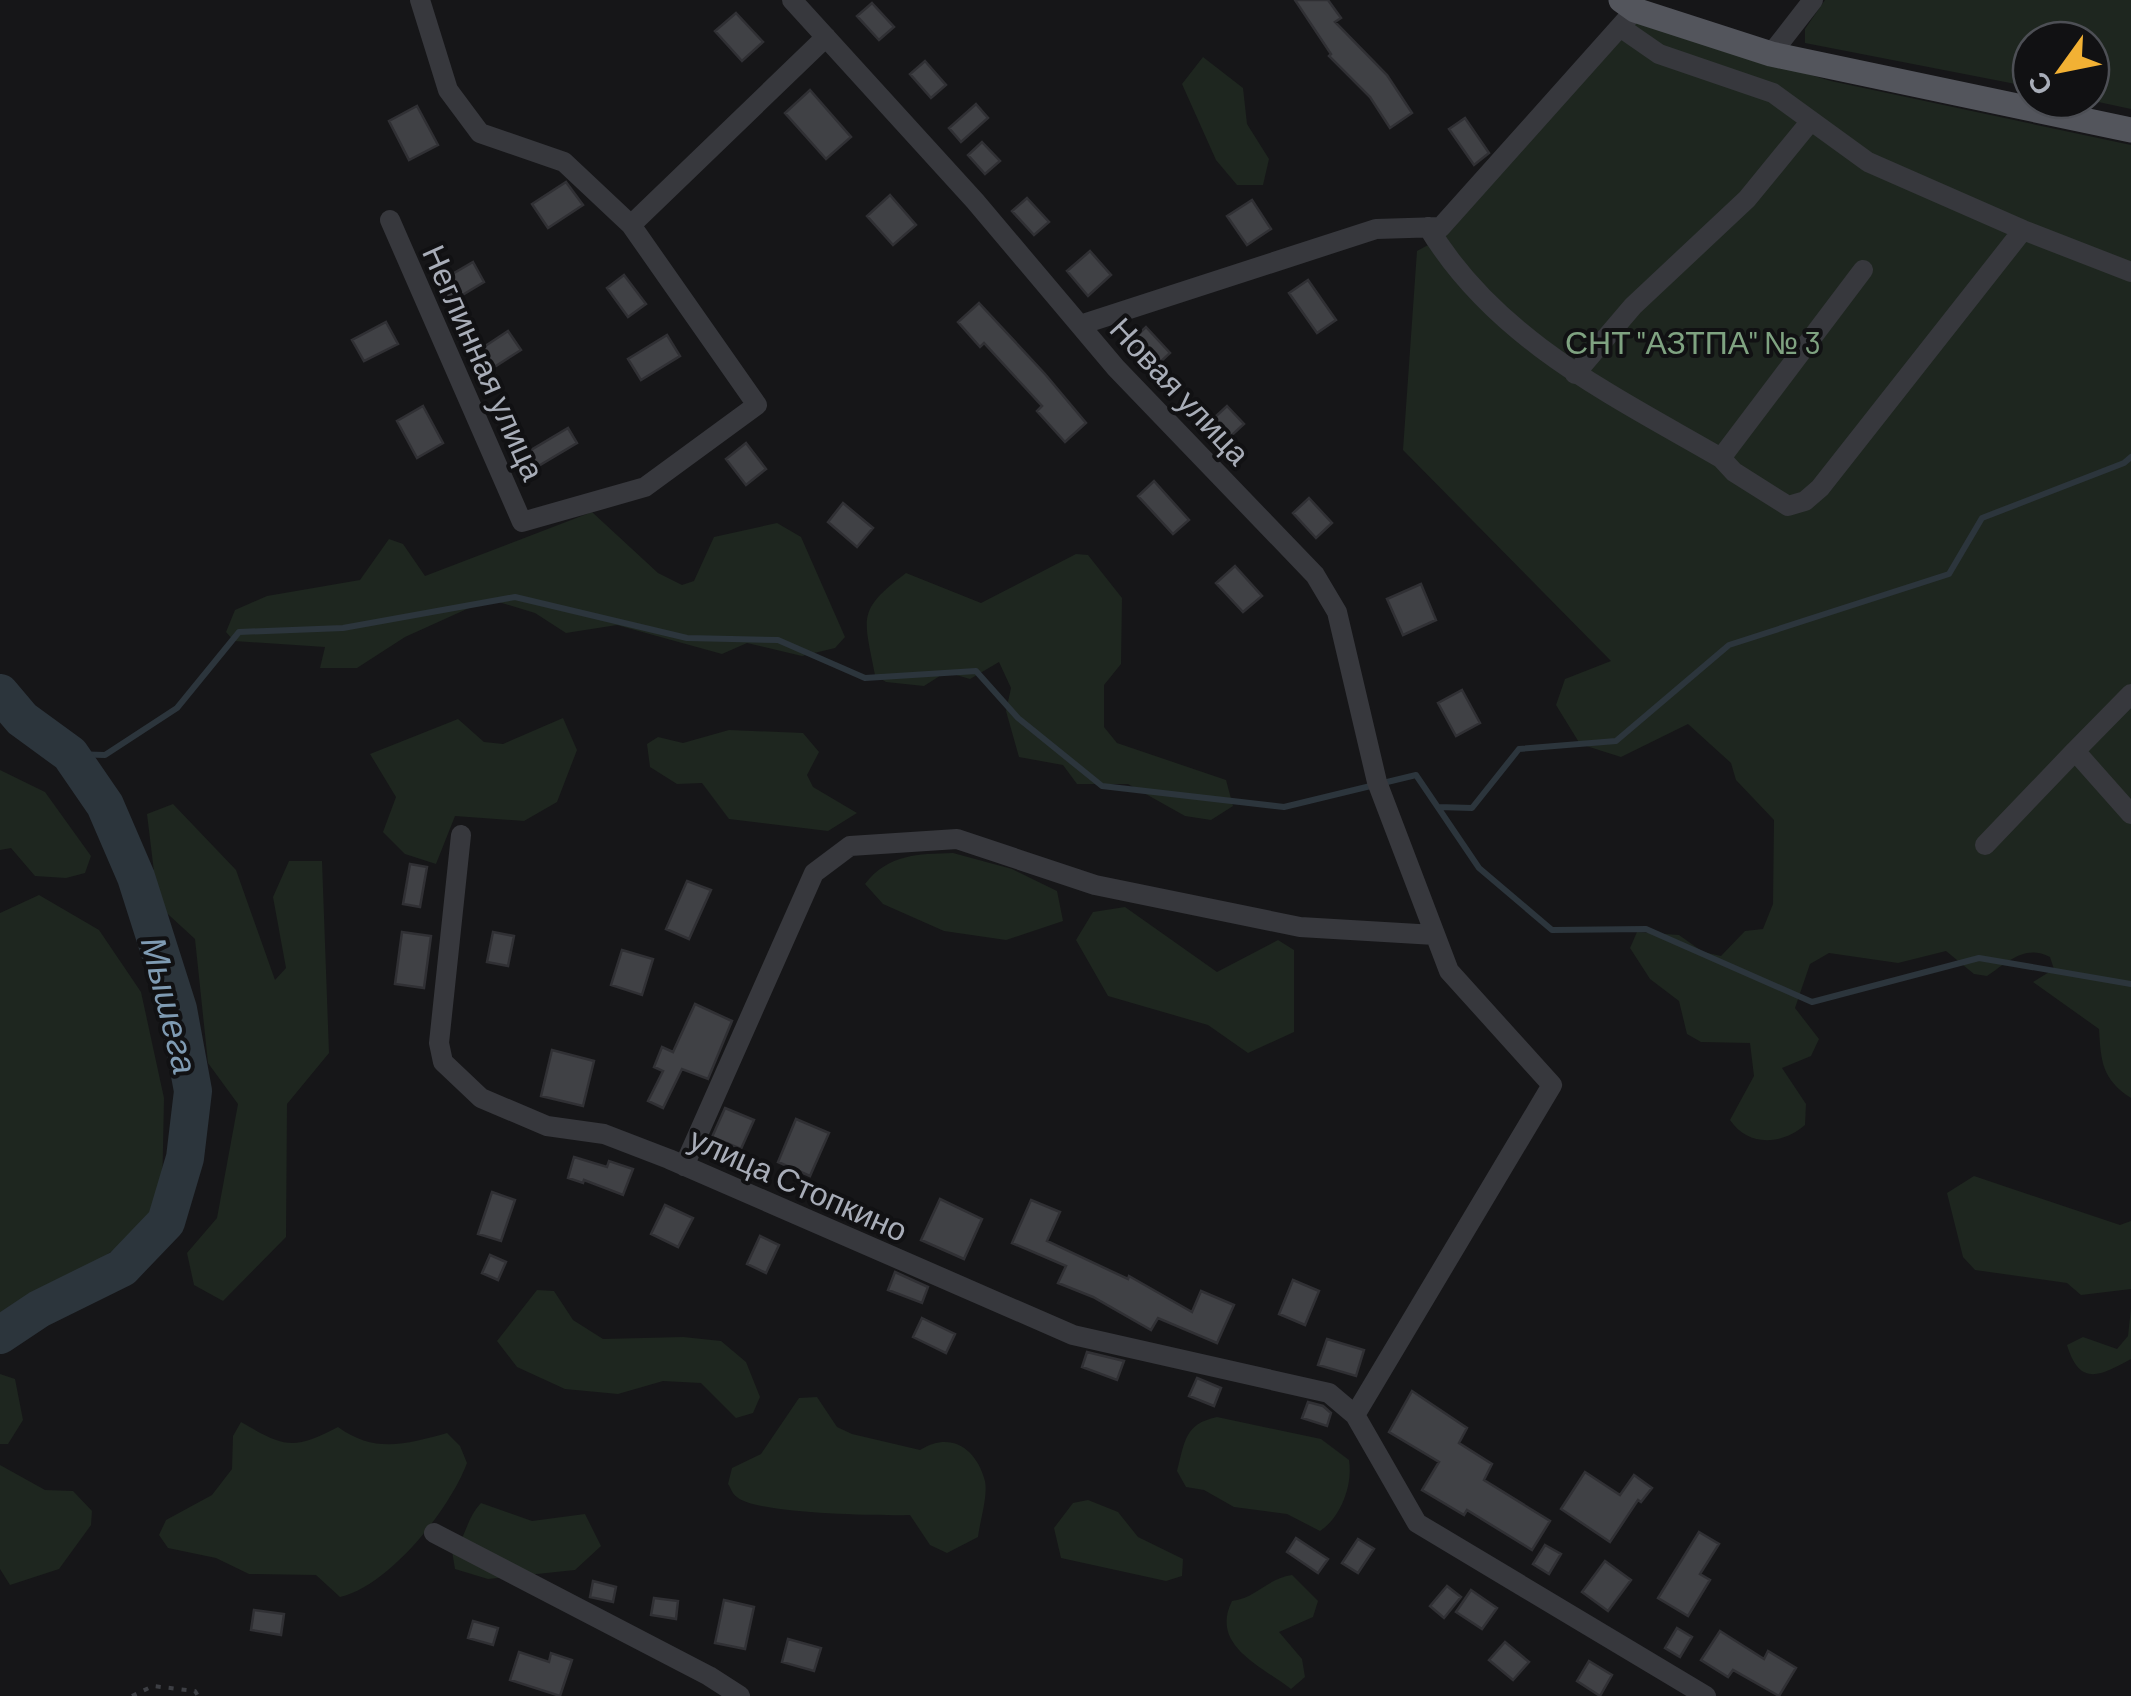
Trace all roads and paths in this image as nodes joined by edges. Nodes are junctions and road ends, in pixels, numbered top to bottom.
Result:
1 (420, 0) edge
2 (792, 0) edge
3 (1813, 0) edge
4 (1625, 12) edge
5 (826, 37) junction
6 (1770, 54) junction
7 (1810, 122) junction
8 (2131, 130) edge
9 (390, 220) dead end
10 (632, 225) junction
11 (1428, 227) junction
12 (2023, 230) junction
13 (1864, 270) dead end
14 (2131, 272) edge
15 (1080, 326) junction
16 (1575, 374) junction
17 (1720, 458) junction
18 (2131, 694) edge
19 (2075, 751) junction
20 (2131, 814) edge
21 (461, 836) dead end
22 (1985, 845) dead end
23 (1435, 936) junction
24 (684, 1166) junction
25 (1355, 1414) junction
26 (434, 1533) dead end
27 (132, 1696) edge
28 (198, 1696) edge
29 (740, 1696) edge
30 (1706, 1696) edge

1 - 10 street, Неглинная улица
2 - 5 street, Новая улица
3 - 6 street
4 - 6 main road
4 - 7 street
4 - 11 street
5 - 10 street
5 - 15 street, Новая улица
6 - 8 main road
7 - 12 street
7 - 16 street
9 - 10 street, Неглинная улица
11 - 15 street
11 - 16 street
12 - 14 street
12 - 17 street
13 - 17 street
15 - 23 street, Новая улица
16 - 17 street
18 - 19 street
19 - 20 street
19 - 22 street
21 - 24 street, улица Стопкино
23 - 24 street
23 - 25 street, Новая улица
24 - 25 street, улица Стопкино
25 - 30 street
26 - 29 street
27 - 28 path

